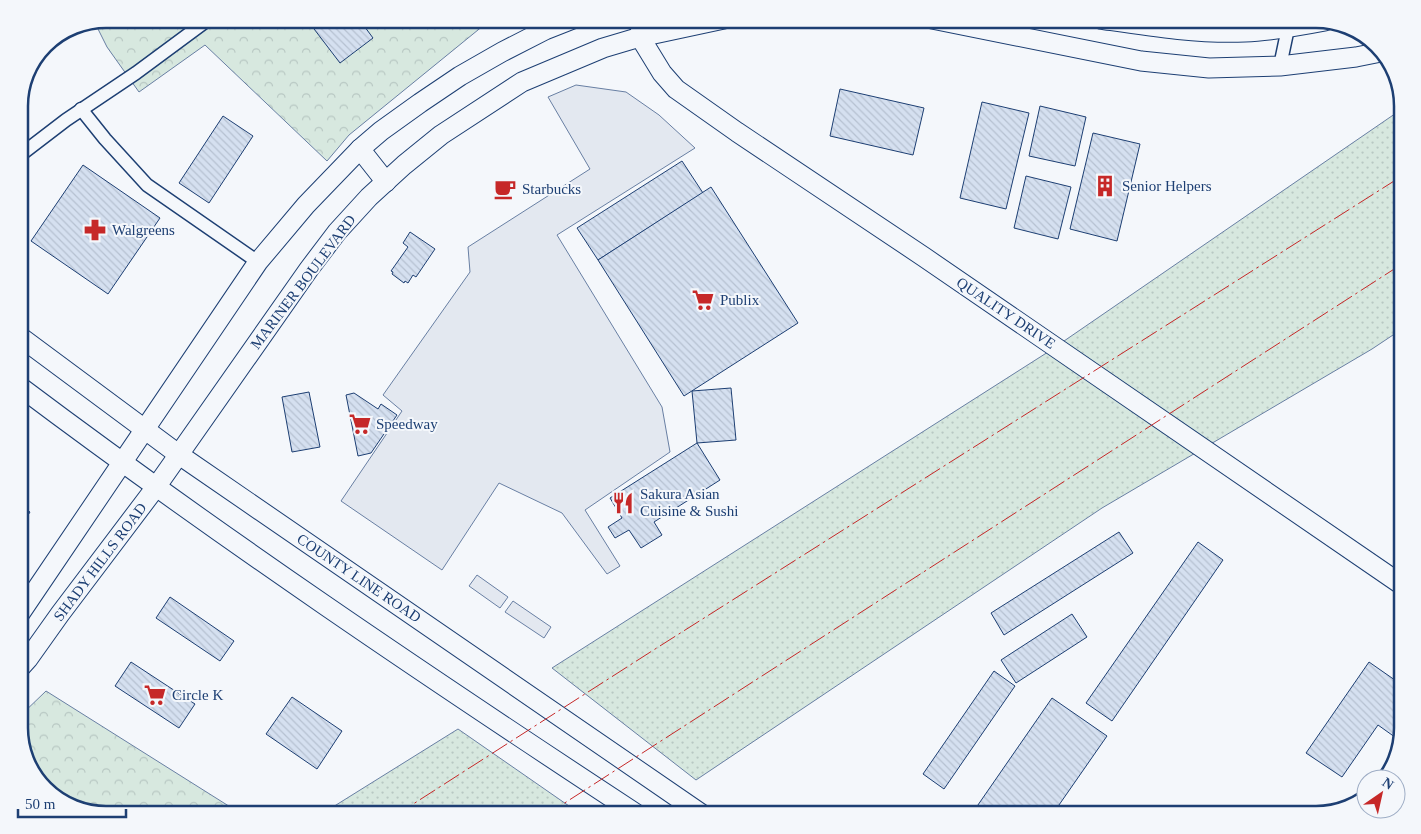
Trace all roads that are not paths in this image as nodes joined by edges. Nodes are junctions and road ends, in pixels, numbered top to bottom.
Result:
1 (197, 28) edge
2 (550, 28) edge
3 (637, 28) edge
4 (680, 28) edge
5 (982, 28) edge
6 (1162, 28) edge
7 (1266, 28) edge
8 (1286, 28) edge
9 (640, 36) junction
10 (1374, 53) edge
11 (1280, 66) junction
12 (82, 109) junction
13 (28, 149) edge
14 (360, 150) junction
15 (386, 182) junction
16 (258, 262) junction
17 (28, 343) edge
18 (28, 393) edge
19 (144, 429) junction
20 (178, 454) junction
21 (121, 463) junction
22 (156, 488) junction
23 (1394, 579) edge
24 (28, 602) edge
25 (28, 659) edge
26 (625, 806) edge
27 (689, 806) edge

1 - 12 street
2 - 14 main road
3 - 9 street, QUALITY DRIVE
4 - 9 main road, MARINER BOULEVARD
5 - 11 main road
6 - 7 main road
8 - 11 street
9 - 15 main road, MARINER BOULEVARD
9 - 23 main road, QUALITY DRIVE
10 - 11 main road
12 - 13 street
12 - 16 street
14 - 15 main road
14 - 16 main road
15 - 20 main road, MARINER BOULEVARD
16 - 19 main road
17 - 19 main road, COUNTY LINE ROAD
18 - 21 main road
19 - 20 main road, COUNTY LINE ROAD
19 - 21 main road
20 - 22 main road, SHADY HILLS ROAD
20 - 27 main road, COUNTY LINE ROAD
21 - 22 main road
21 - 24 main road
22 - 25 main road, SHADY HILLS ROAD
22 - 26 main road

